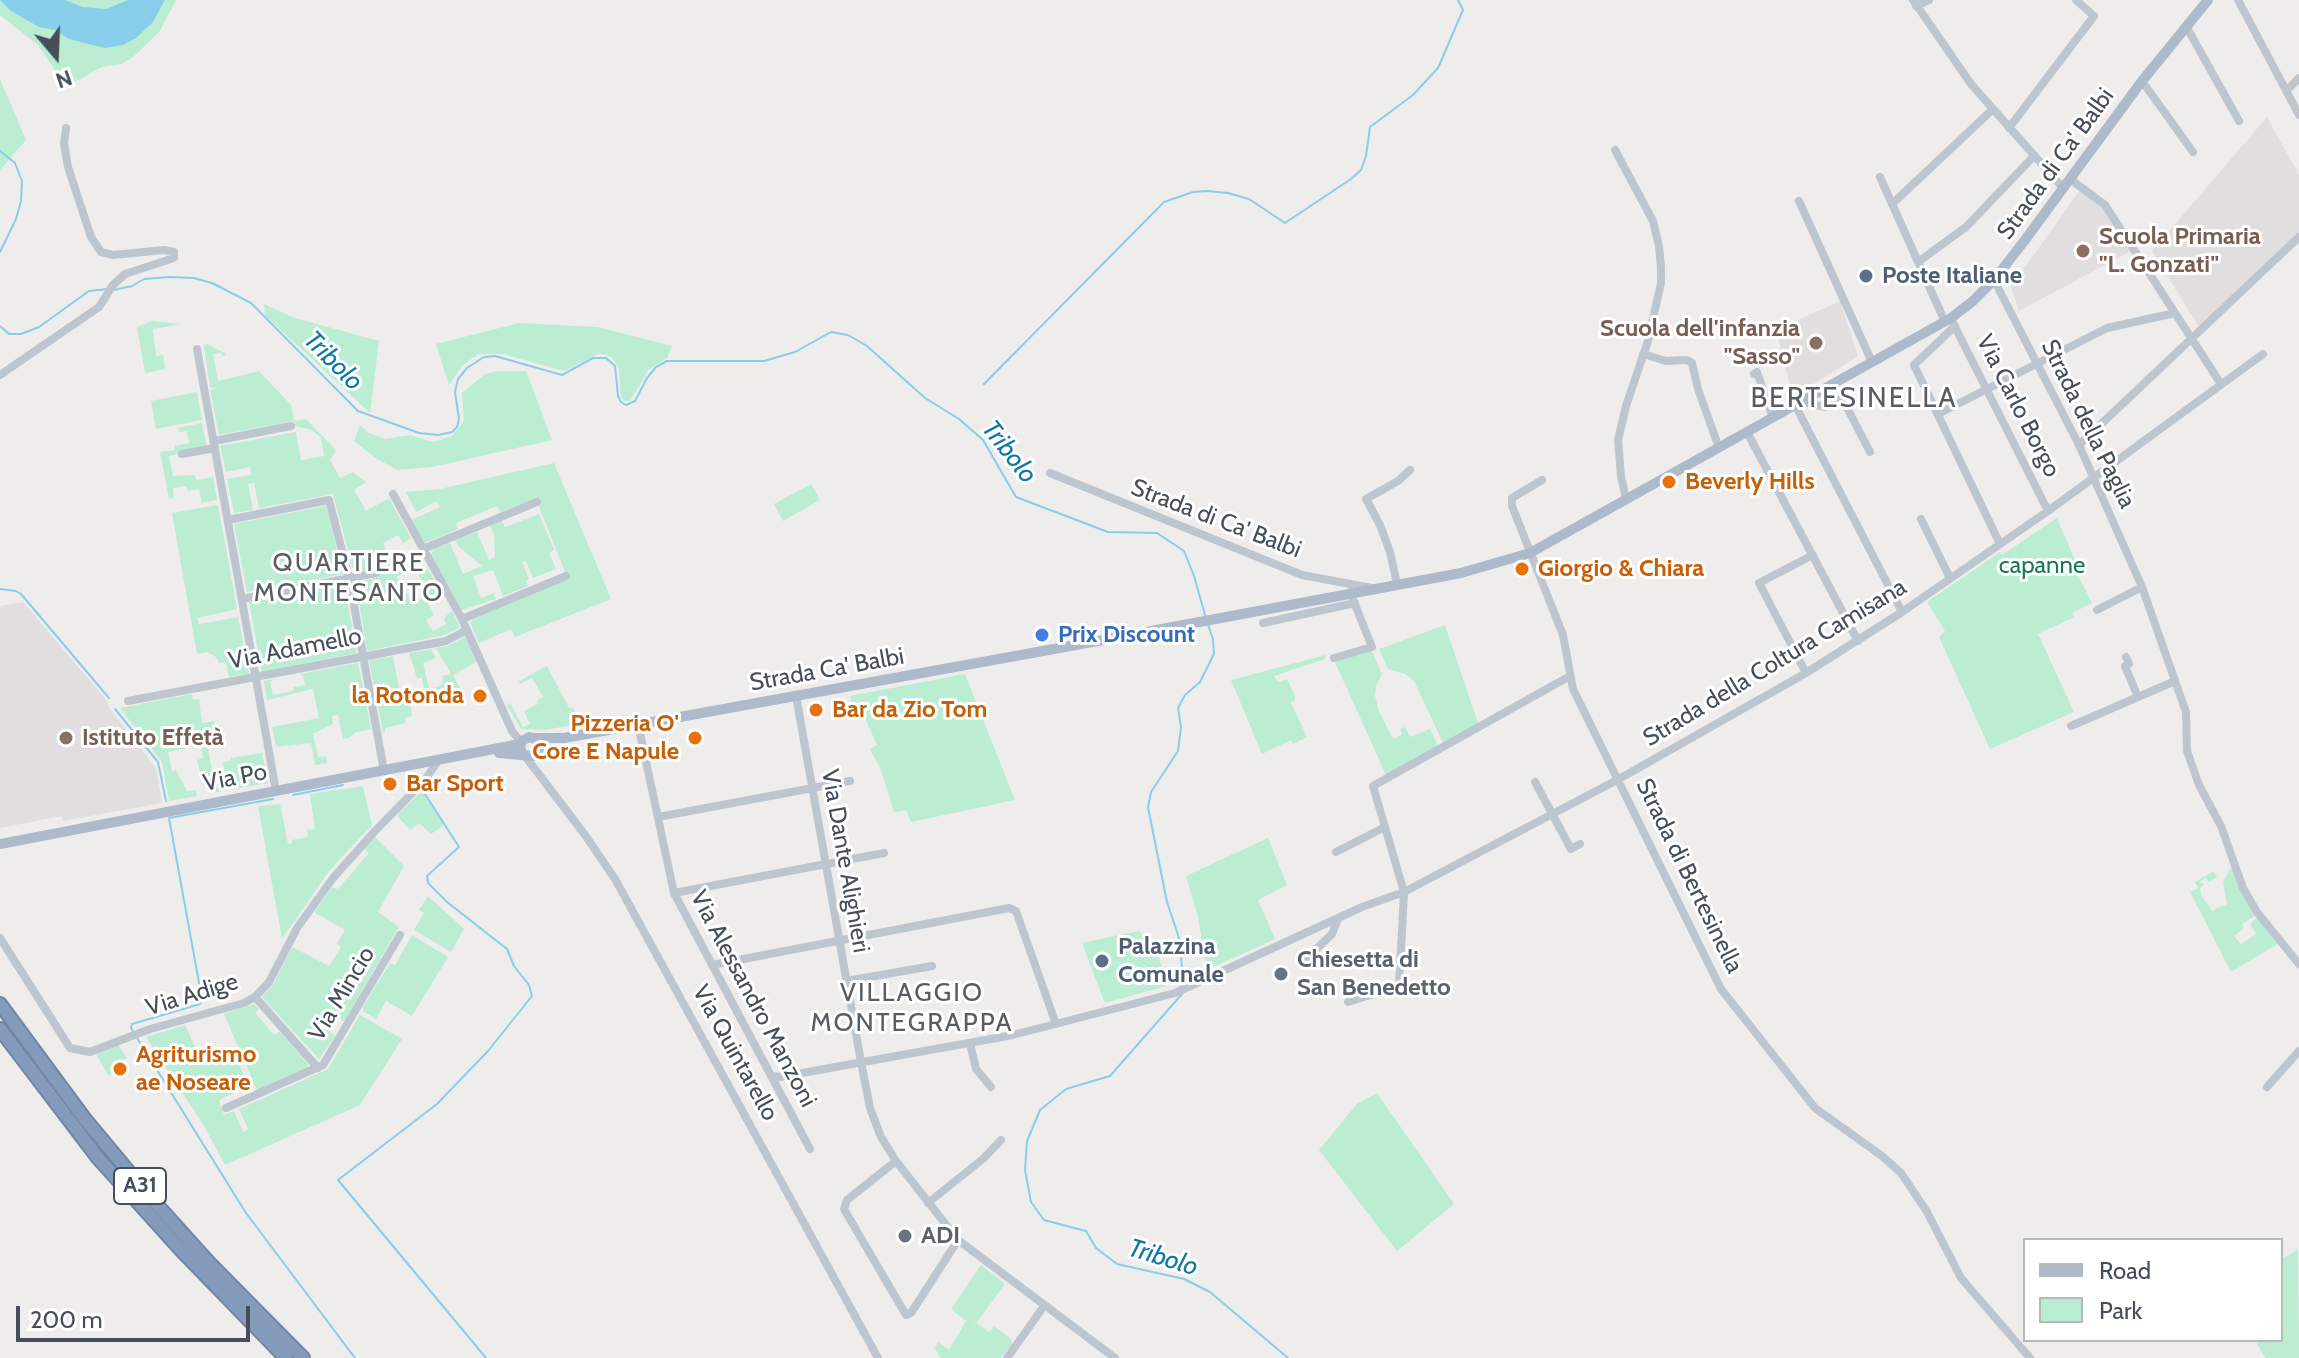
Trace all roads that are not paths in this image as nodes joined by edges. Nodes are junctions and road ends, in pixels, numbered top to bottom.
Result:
1 (1929, 0) edge
2 (2076, 0) edge
3 (2208, 0) edge
4 (2238, 0) edge
5 (1914, 3) edge
6 (2186, 26) junction
7 (2299, 78) edge
8 (2142, 81) junction
9 (2287, 90) junction
10 (1992, 110) junction
11 (2299, 115) edge
12 (2239, 121) dead end
13 (66, 128) dead end
14 (2009, 128) junction
15 (1615, 150) dead end
16 (2193, 152) dead end
17 (2034, 156) junction
18 (1880, 177) dead end
19 (2066, 184) junction
20 (1799, 201) dead end
21 (1892, 204) junction
22 (2299, 237) edge
23 (1918, 262) junction
24 (1994, 280) junction
25 (2175, 313) junction
26 (1950, 322) junction
27 (2191, 338) junction
28 (197, 349) dead end
29 (1643, 354) junction
30 (2263, 354) dead end
31 (1872, 362) junction
32 (2038, 363) junction
33 (1754, 374) dead end
34 (0, 375) edge
35 (2221, 384) junction
36 (1987, 389) junction
37 (1799, 404) junction
38 (1938, 414) junction
39 (1773, 418) junction
40 (291, 426) dead end
41 (1747, 432) junction
42 (214, 445) junction
43 (2079, 445) junction
44 (1719, 448) junction
45 (1870, 452) dead end
46 (182, 454) dead end
47 (1410, 470) dead end
48 (1050, 473) dead end
49 (2094, 477) junction
50 (1542, 480) dead end
51 (393, 494) dead end
52 (1626, 499) junction
53 (537, 502) dead end
54 (2048, 511) junction
55 (1921, 519) dead end
56 (228, 520) junction
57 (2000, 544) junction
58 (423, 549) junction
59 (1530, 553) junction
60 (1813, 555) junction
61 (376, 573) dead end
62 (566, 576) dead end
63 (349, 578) junction
64 (1950, 578) junction
65 (1397, 584) junction
66 (2142, 587) junction
67 (1373, 588) junction
68 (1352, 597) junction
69 (242, 599) junction
70 (2097, 610) dead end
71 (1902, 612) junction
72 (462, 619) junction
73 (1263, 623) dead end
74 (467, 630) junction
75 (1098, 641) joint
76 (1858, 641) junction
77 (363, 656) junction
78 (2126, 657) dead end
79 (1334, 658) dead end
80 (1806, 673) junction
81 (1570, 676) junction
82 (256, 677) junction
83 (2175, 681) junction
84 (796, 696) junction
85 (2138, 697) junction
86 (128, 701) dead end
87 (638, 724) junction
88 (2071, 726) dead end
89 (564, 738) junction
90 (525, 745) junction
91 (538, 752) junction
92 (438, 761) junction
93 (384, 771) junction
94 (541, 777) junction
95 (1619, 779) junction
96 (850, 781) dead end
97 (1535, 782) dead end
98 (812, 788) junction
99 (276, 791) junction
100 (1552, 814) junction
101 (658, 817) junction
102 (1385, 827) junction
103 (0, 844) edge
104 (1580, 844) dead end
105 (1336, 852) dead end
106 (884, 853) dead end
107 (825, 864) junction
108 (1404, 892) junction
109 (674, 893) junction
110 (1338, 919) junction
111 (400, 935) dead end
112 (0, 938) edge
113 (839, 941) junction
114 (1304, 961) dead end
115 (2299, 964) edge
116 (712, 965) junction
117 (932, 966) dead end
118 (847, 981) junction
119 (255, 997) junction
120 (1348, 1002) dead end
121 (0, 1004) edge
122 (1056, 1024) junction
123 (0, 1029) edge
124 (970, 1043) junction
125 (2299, 1051) edge
126 (861, 1062) junction
127 (318, 1068) junction
128 (773, 1076) junction
129 (991, 1087) dead end
130 (2267, 1087) dead end
131 (226, 1108) dead end
132 (1001, 1140) dead end
133 (810, 1149) dead end
134 (896, 1161) junction
135 (928, 1203) junction
136 (958, 1240) junction
137 (1044, 1306) junction
138 (286, 1358) edge
139 (303, 1358) edge
140 (878, 1358) edge
141 (1007, 1358) edge
142 (1115, 1358) edge
143 (2030, 1358) edge

1 - 5 street
2 - 14 street
3 - 6 main road, Strada di Ca' Balbi
4 - 9 street
5 - 10 street
6 - 8 main road, Strada di Ca' Balbi
6 - 12 street
7 - 9 street
8 - 16 street, Strada di Ca' Balbi
8 - 19 main road, Strada di Ca' Balbi
9 - 11 street
10 - 14 street
10 - 21 street
13 - 34 street
14 - 17 street
15 - 29 street
17 - 19 street
17 - 23 street
18 - 21 street, Via Carlo Borgo
19 - 24 main road, Strada di Ca' Balbi
19 - 25 street
20 - 31 street
21 - 23 street, Via Carlo Borgo
22 - 27 street
23 - 26 street, Via Carlo Borgo
24 - 26 main road, Strada di Ca' Balbi
24 - 32 street, Strada della Paglia
25 - 27 street
25 - 32 street
26 - 31 main road, Strada di Ca' Balbi
26 - 36 street, Via Carlo Borgo
26 - 38 street
27 - 35 street
27 - 43 street
28 - 42 street
29 - 44 street
29 - 52 street
30 - 35 street, Strada della Coltura Camisana
31 - 37 main road, Strada di Ca' Balbi
32 - 36 street
32 - 43 street, Strada della Paglia
33 - 39 street
35 - 49 street, Strada della Coltura Camisana
36 - 38 street
36 - 54 street, Via Carlo Borgo
37 - 39 main road, Strada di Ca' Balbi
37 - 45 street
37 - 71 street
38 - 57 street
39 - 41 main road, Strada di Ca' Balbi
40 - 42 street
41 - 44 main road, Strada di Ca' Balbi
41 - 60 street
42 - 46 street
42 - 56 street
43 - 49 street, Strada della Paglia
44 - 52 main road, Strada di Ca' Balbi
47 - 65 street
48 - 67 street, Strada di Ca' Balbi
49 - 54 street, Strada della Coltura Camisana
49 - 66 street, Strada della Paglia
50 - 59 street
51 - 58 street
52 - 59 main road, Strada di Ca' Balbi
53 - 58 street
54 - 57 street, Strada della Coltura Camisana
55 - 64 street
56 - 63 street
56 - 69 street
57 - 64 street, Strada della Coltura Camisana
58 - 72 street
59 - 65 main road, Strada di Ca' Balbi
59 - 81 street, Strada di Bertesinella
60 - 76 street
60 - 80 street
61 - 63 street
62 - 72 street
63 - 69 street
63 - 77 street
64 - 71 street, Strada della Coltura Camisana
65 - 67 main road, Strada di Ca' Balbi
66 - 70 street
66 - 83 street, Strada della Paglia
67 - 68 main road, Strada di Ca' Balbi
68 - 73 street, Strada di Ca' Balbi
68 - 75 main road, Strada di Ca' Balbi
68 - 79 street
69 - 82 street
71 - 76 street, Strada della Coltura Camisana
72 - 74 street
74 - 77 street, Via Adamello
74 - 90 street
75 - 84 main road, Strada Ca' Balbi
76 - 80 street, Strada della Coltura Camisana
77 - 82 street, Via Adamello
77 - 93 street
78 - 85 street
80 - 95 street, Strada della Coltura Camisana
81 - 95 street, Strada di Bertesinella
81 - 102 street
82 - 86 street, Via Adamello
82 - 99 street
83 - 85 street
83 - 115 street, Strada della Paglia
84 - 87 main road, Strada Ca' Balbi
84 - 98 street, Via Dante Alighieri
85 - 88 street
87 - 89 main road, Strada Ca' Balbi
87 - 101 street, Via Alessandro Manzoni
89 - 90 main road, Strada Ca' Balbi
89 - 91 main road, Strada Ca' Balbi
90 - 91 main road
90 - 92 main road, Via Po
90 - 94 street, Via Quintarello
91 - 94 street
92 - 93 main road, Via Po
92 - 119 street, Via Adige
93 - 99 main road, Via Po
94 - 140 street, Via Quintarello
95 - 100 street, Strada della Coltura Camisana
95 - 143 street, Strada di Bertesinella
96 - 98 street
97 - 100 street
98 - 101 street
98 - 107 street, Via Dante Alighieri
99 - 103 main road, Via Po
100 - 104 street
100 - 108 street, Strada della Coltura Camisana
101 - 109 street, Via Alessandro Manzoni
102 - 105 street
102 - 108 street
106 - 107 street
107 - 109 street
107 - 113 street, Via Dante Alighieri
108 - 110 street, Strada della Coltura Camisana
108 - 120 street
109 - 116 street, Via Alessandro Manzoni
110 - 114 street
110 - 122 street, Strada della Coltura Camisana
111 - 127 street, Via Mincio
112 - 119 street, Via Adige
113 - 116 street
113 - 118 street, Via Dante Alighieri
113 - 122 street
116 - 128 street, Via Alessandro Manzoni
117 - 118 street
118 - 126 street, Via Dante Alighieri
119 - 127 street
121 - 139 highway, A31
122 - 124 street, Strada della Coltura Camisana
123 - 138 highway, A31
124 - 126 street, Strada della Coltura Camisana
124 - 129 street
125 - 130 street
126 - 128 street, Strada della Coltura Camisana
126 - 134 street, Via Dante Alighieri
127 - 131 street, Via Mincio
128 - 133 street, Via Alessandro Manzoni
132 - 135 street
134 - 135 street, Via Dante Alighieri
134 - 136 street
135 - 136 street, Via Dante Alighieri
136 - 137 street, Via Dante Alighieri
137 - 141 street
137 - 142 street, Via Dante Alighieri

